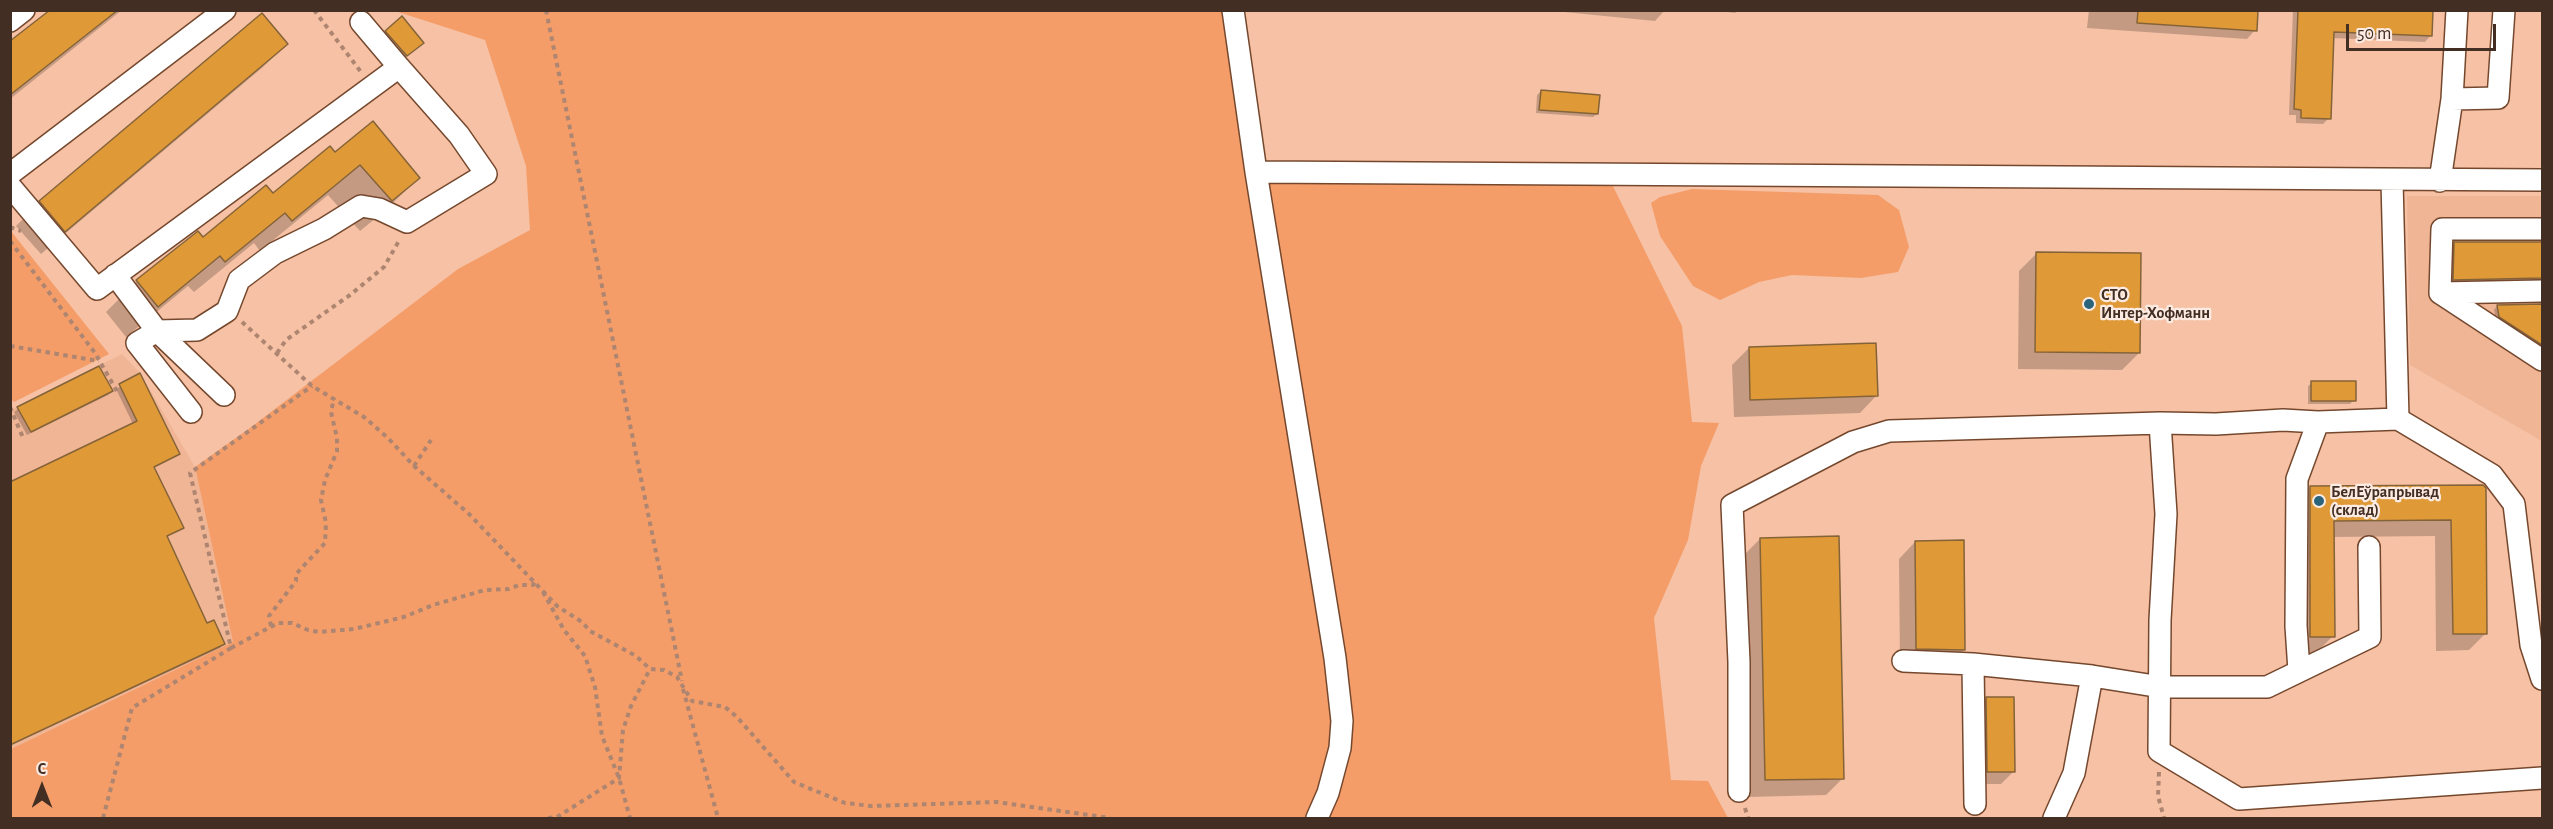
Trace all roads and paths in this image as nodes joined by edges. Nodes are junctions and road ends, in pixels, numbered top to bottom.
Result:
1 (24, 10) edge
2 (225, 10) edge
3 (314, 10) edge
4 (546, 10) edge
5 (1233, 10) edge
6 (2457, 10) edge
7 (2504, 10) edge
8 (10, 21) edge
9 (361, 22) dead end
10 (399, 67) junction
11 (371, 86) junction
12 (2452, 99) junction
13 (1256, 172) junction
14 (10, 174) edge
15 (2542, 180) edge
16 (2392, 181) junction
17 (2440, 181) junction
18 (10, 186) edge
19 (407, 222) junction
20 (2542, 230) edge
21 (10, 241) edge
22 (115, 275) junction
23 (2542, 291) edge
24 (2440, 293) junction
25 (227, 311) junction
26 (157, 331) junction
27 (10, 346) edge
28 (277, 353) junction
29 (2541, 358) edge
30 (99, 361) junction
31 (312, 386) junction
32 (118, 393) dead end
33 (224, 395) dead end
34 (334, 398) junction
35 (10, 407) edge
36 (191, 412) dead end
37 (2398, 419) junction
38 (2318, 422) junction
39 (2160, 423) junction
40 (24, 440) dead end
41 (431, 440) dead end
42 (414, 466) junction
43 (2369, 547) dead end
44 (535, 582) junction
45 (543, 592) junction
46 (271, 626) junction
47 (231, 648) junction
48 (1903, 661) dead end
49 (1973, 664) junction
50 (650, 669) junction
51 (2299, 671) junction
52 (2092, 675) junction
53 (2542, 679) edge
54 (682, 684) junction
55 (2161, 687) junction
56 (2159, 751) junction
57 (618, 778) junction
58 (2542, 778) edge
59 (1739, 791) dead end
60 (1975, 804) dead end
61 (103, 819) edge
62 (548, 819) edge
63 (630, 819) edge
64 (718, 819) edge
65 (1110, 819) edge
66 (1317, 819) edge
67 (2054, 819) edge
68 (2164, 819) edge

1 - 8 street
2 - 14 street
3 - 11 path
4 - 54 path
5 - 13 street
6 - 12 street
7 - 12 street
9 - 10 street
10 - 11 street
10 - 19 street
11 - 22 street
12 - 17 street
13 - 16 street
13 - 66 street
15 - 17 street
16 - 17 street
16 - 37 street
18 - 22 street
19 - 25 street
19 - 28 path
20 - 24 street
21 - 30 path
22 - 26 street
23 - 24 street
24 - 29 street
25 - 26 street
25 - 28 path
26 - 33 street
26 - 36 street
27 - 30 path
28 - 31 path
30 - 32 path
31 - 34 path
31 - 47 path
34 - 42 path
34 - 46 path
35 - 40 path
37 - 38 street
37 - 53 street
38 - 39 street
38 - 51 street
39 - 55 street
39 - 59 street
41 - 42 path
42 - 44 path
43 - 51 street
44 - 45 path
44 - 46 path
45 - 50 path
45 - 57 path
46 - 47 path
47 - 61 path
48 - 49 street
49 - 52 street
49 - 60 street
50 - 54 path
50 - 57 path
51 - 55 street
52 - 55 street
52 - 67 street
54 - 64 path
54 - 65 path
55 - 56 street
56 - 58 street
56 - 68 path
57 - 62 path
57 - 63 path

